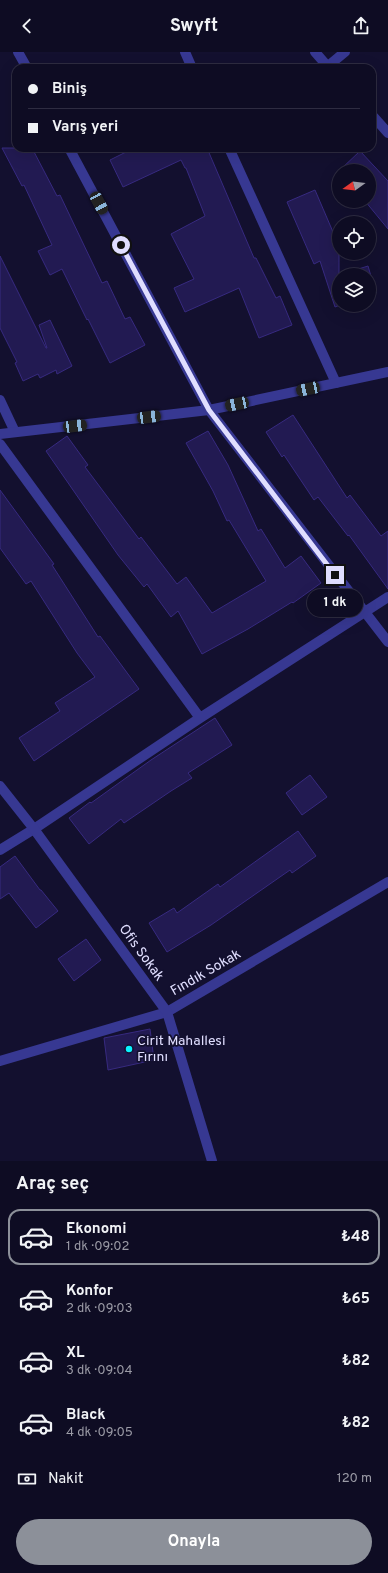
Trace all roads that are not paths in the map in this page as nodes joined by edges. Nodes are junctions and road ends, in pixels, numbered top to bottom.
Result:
1 (18, 52) edge
2 (185, 52) edge
3 (315, 52) edge
4 (345, 52) edge
5 (25, 64) edge
6 (190, 64) edge
7 (325, 64) edge
8 (331, 64) edge
9 (376, 120) edge
10 (388, 133) edge
11 (71, 152) edge
12 (231, 152) edge
13 (388, 372) edge
14 (336, 383) junction
15 (0, 400) edge
16 (209, 410) junction
17 (15, 432) junction
18 (0, 434) edge
19 (0, 444) edge
20 (388, 597) edge
21 (364, 613) junction
22 (388, 642) edge
23 (200, 718) junction
24 (0, 786) edge
25 (34, 829) junction
26 (0, 850) edge
27 (388, 882) edge
28 (167, 1012) junction
29 (0, 1061) edge
30 (212, 1161) edge

1 - 5 street
2 - 6 street
3 - 7 street
4 - 8 street
9 - 10 street
11 - 16 street
12 - 14 street
13 - 14 street
14 - 16 street
15 - 17 street
16 - 17 street
16 - 21 street
17 - 18 street
19 - 23 street
20 - 21 street
21 - 22 street
21 - 23 street
23 - 25 street
24 - 25 street, Ofis Sokak
25 - 26 street
25 - 28 street, Ofis Sokak
27 - 28 street, Fındık Sokak
28 - 29 street, Fındık Sokak
28 - 30 street, Ofis Sokak

